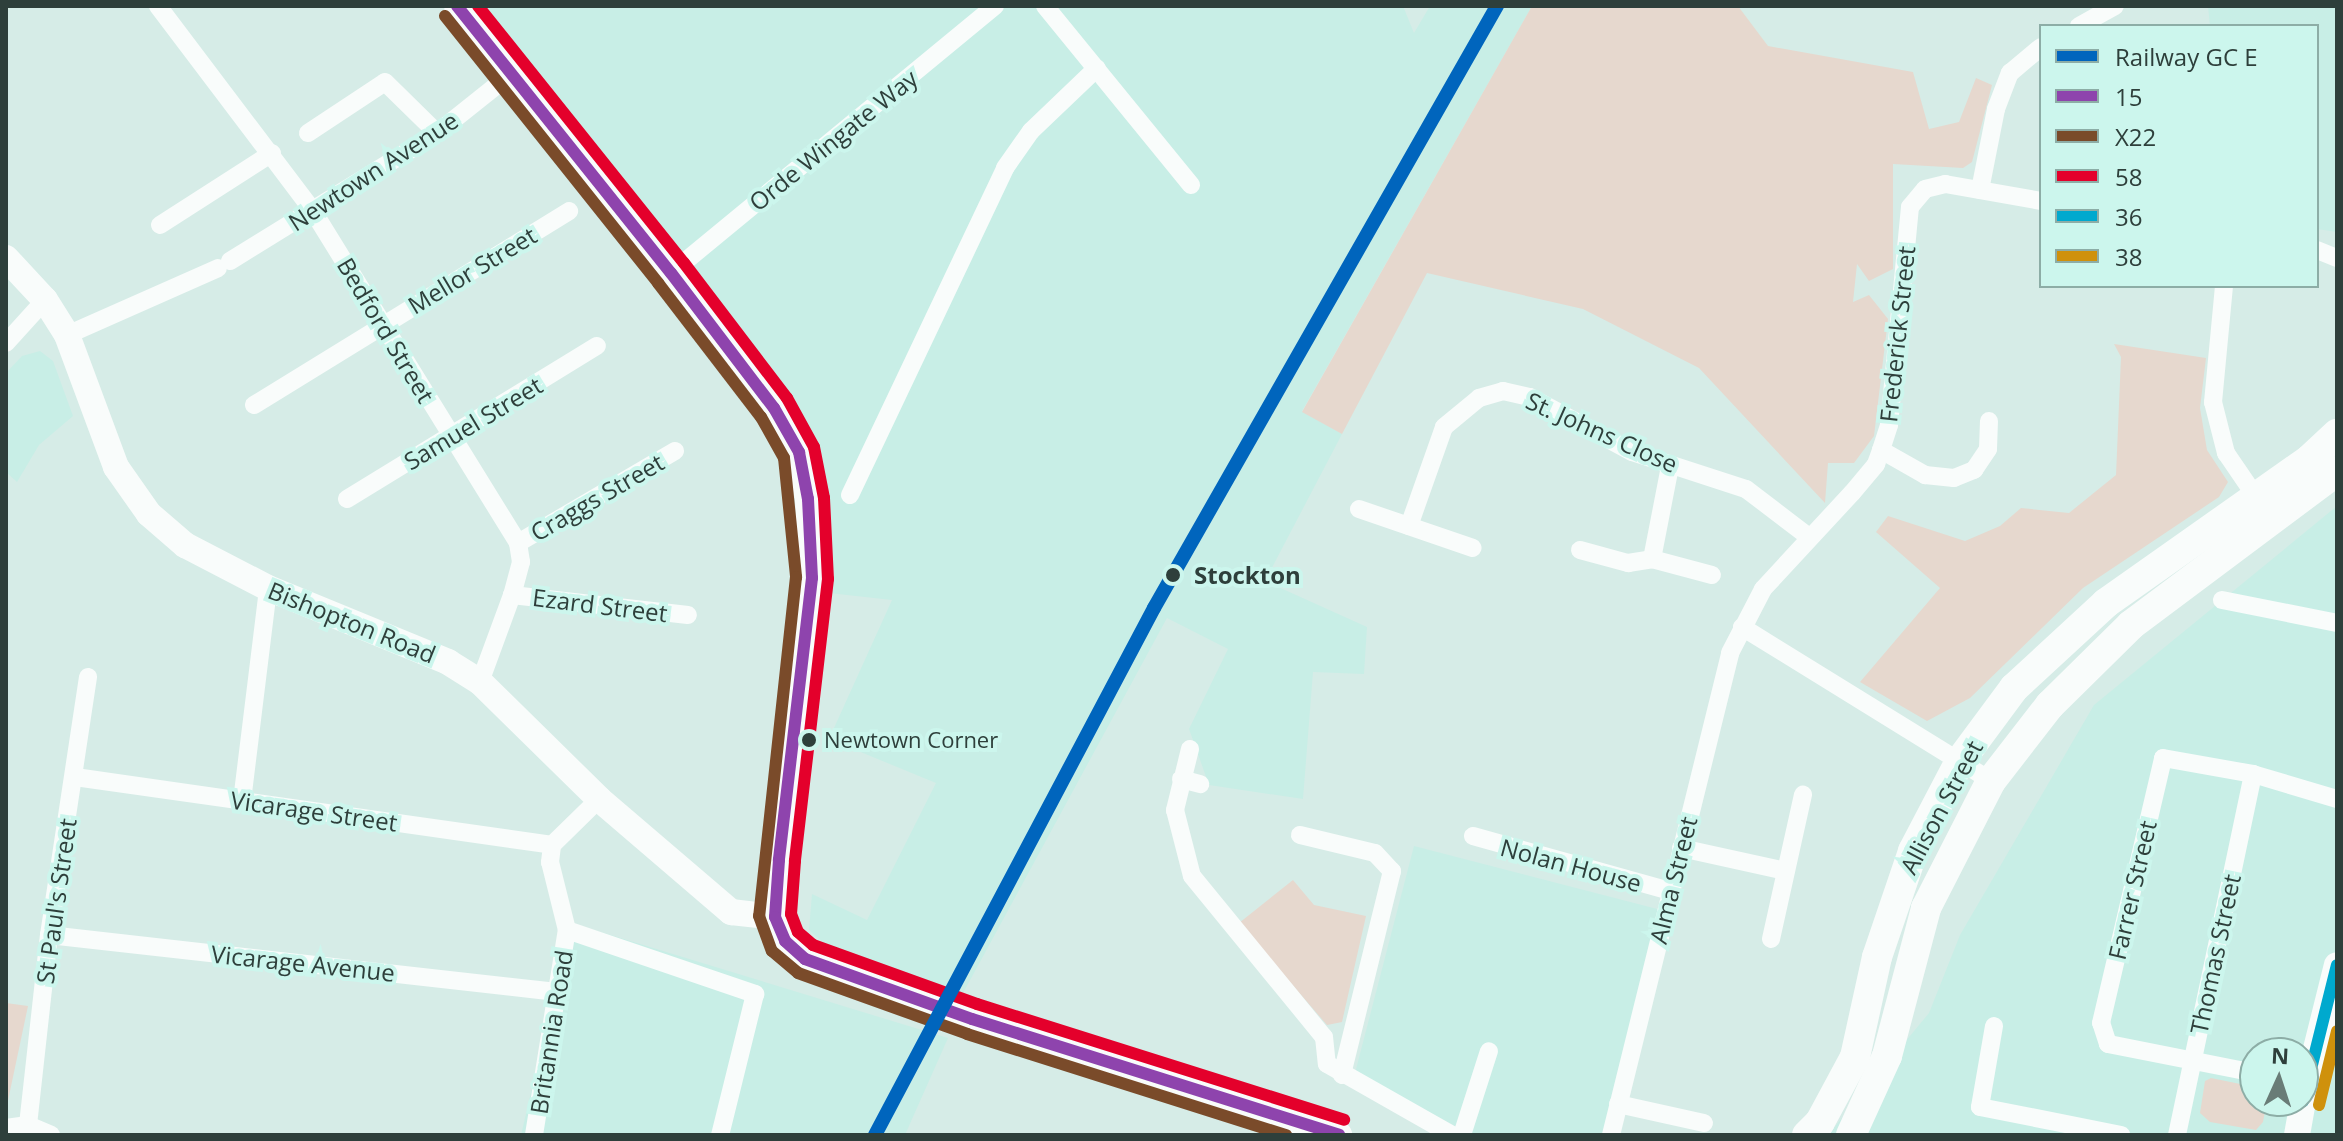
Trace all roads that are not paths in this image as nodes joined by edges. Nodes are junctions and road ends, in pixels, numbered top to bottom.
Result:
1 (158, 6) edge
2 (457, 6) edge
3 (995, 6) edge
4 (1045, 6) edge
5 (2115, 6) edge
6 (2083, 24) edge
7 (2039, 49) edge
8 (1097, 68) junction
9 (511, 74) junction
10 (308, 133) dead end
11 (437, 133) junction
12 (272, 153) junction
13 (1191, 185) dead end
14 (1980, 190) junction
15 (2039, 201) edge
16 (313, 211) junction
17 (569, 211) dead end
18 (160, 225) dead end
19 (6, 258) edge
20 (671, 273) junction
21 (2224, 288) edge
22 (45, 300) junction
23 (381, 325) junction
24 (67, 335) junction
25 (6, 343) edge
26 (597, 346) dead end
27 (254, 405) dead end
28 (1989, 421) dead end
29 (2337, 434) edge
30 (451, 438) junction
31 (1881, 450) junction
32 (675, 451) dead end
33 (1670, 466) junction
34 (2337, 471) edge
35 (850, 495) dead end
36 (2256, 497) junction
37 (347, 499) dead end
38 (1359, 509) dead end
39 (1409, 526) junction
40 (1809, 537) junction
41 (518, 543) junction
42 (1473, 548) dead end
43 (1580, 550) dead end
44 (1652, 559) junction
45 (1712, 575) dead end
46 (268, 588) junction
47 (512, 595) junction
48 (2222, 600) dead end
49 (688, 615) dead end
50 (2337, 623) edge
51 (1742, 627) junction
52 (88, 677) dead end
53 (480, 682) junction
54 (1190, 749) dead end
55 (1960, 761) junction
56 (2253, 774) junction
57 (75, 777) junction
58 (1181, 779) junction
59 (1991, 781) junction
60 (1200, 784) dead end
61 (1803, 795) dead end
62 (599, 799) junction
63 (2337, 799) edge
64 (242, 801) junction
65 (1300, 835) dead end
66 (1473, 836) dead end
67 (552, 845) junction
68 (1681, 848) junction
69 (1786, 871) junction
70 (1670, 891) junction
71 (775, 917) junction
72 (567, 930) junction
73 (49, 935) junction
74 (1771, 939) dead end
75 (2337, 965) edge
76 (557, 992) junction
77 (2332, 1000) edge
78 (1994, 1026) dead end
79 (2319, 1045) edge
80 (1489, 1051) dead end
81 (2193, 1060) junction
82 (2239, 1070) edge
83 (1342, 1075) junction
84 (1618, 1104) junction
85 (1704, 1123) dead end
86 (28, 1125) junction
87 (6, 1128) edge
88 (51, 1135) edge
89 (534, 1135) edge
90 (720, 1135) edge
91 (1339, 1135) edge
92 (1452, 1135) edge
93 (1462, 1135) edge
94 (1611, 1135) edge
95 (1807, 1135) edge
96 (1851, 1135) edge
97 (2121, 1135) edge
98 (2177, 1135) edge

1 - 12 street, Bedford Street
2 - 9 street
3 - 20 street, Orde Wingate Way
4 - 8 street
5 - 6 street
7 - 14 street
8 - 13 street
8 - 35 street
9 - 11 street, Newtown Avenue
9 - 20 street
10 - 11 street
11 - 16 street, Newtown Avenue
12 - 16 street, Bedford Street
12 - 18 street
14 - 15 street
14 - 31 street, Frederick Street
16 - 23 street, Bedford Street
16 - 24 street, Newtown Avenue
17 - 23 street, Mellor Street
19 - 22 street, Bishopton Road
20 - 71 street
21 - 36 street
22 - 24 street, Bishopton Road
22 - 25 street
23 - 27 street, Mellor Street
23 - 30 street, Bedford Street
24 - 46 street, Bishopton Road
26 - 30 street, Samuel Street
28 - 31 street
29 - 36 main road, Allison Street
30 - 37 street, Samuel Street
30 - 41 street, Bedford Street
31 - 40 street, Frederick Street
32 - 41 street, Craggs Street
33 - 39 street, St. Johns Close
33 - 40 street, St. Johns Close
33 - 44 street
34 - 59 main road, Allison Street
36 - 55 main road, Allison Street
38 - 39 street
39 - 42 street
40 - 51 street, Frederick Street
41 - 47 street
43 - 44 street
44 - 45 street
46 - 53 street, Bishopton Road
46 - 64 street
47 - 49 street, Ezard Street
47 - 53 street
48 - 50 street
51 - 55 street
51 - 68 street, Alma Street
52 - 57 street, St Paul's Street
53 - 62 street, Bishopton Road
54 - 58 street
55 - 59 street
55 - 95 main road, Allison Street
56 - 63 street
56 - 81 street, Thomas Street
56 - 81 street, Farrer Street
57 - 64 street, Vicarage Street
57 - 73 street, St Paul's Street
58 - 60 street
58 - 83 street
59 - 96 main road, Allison Street
61 - 69 street
62 - 67 street
62 - 71 street, Bishopton Road
64 - 67 street, Vicarage Street
65 - 83 street
66 - 70 street, Nolan House
67 - 72 street, Britannia Road
68 - 69 street
68 - 70 street, Alma Street
69 - 74 street
70 - 84 street, Alma Street
71 - 91 street
72 - 76 street, Britannia Road
72 - 90 street, Britannia Road
73 - 76 street, Vicarage Avenue
73 - 86 street, St Paul's Street
75 - 77 street
76 - 89 street, Britannia Road
77 - 79 street
78 - 97 street
80 - 93 street
81 - 82 street
81 - 98 street, Thomas Street
83 - 92 street
84 - 85 street
84 - 94 street, Alma Street
86 - 87 street
86 - 88 street

